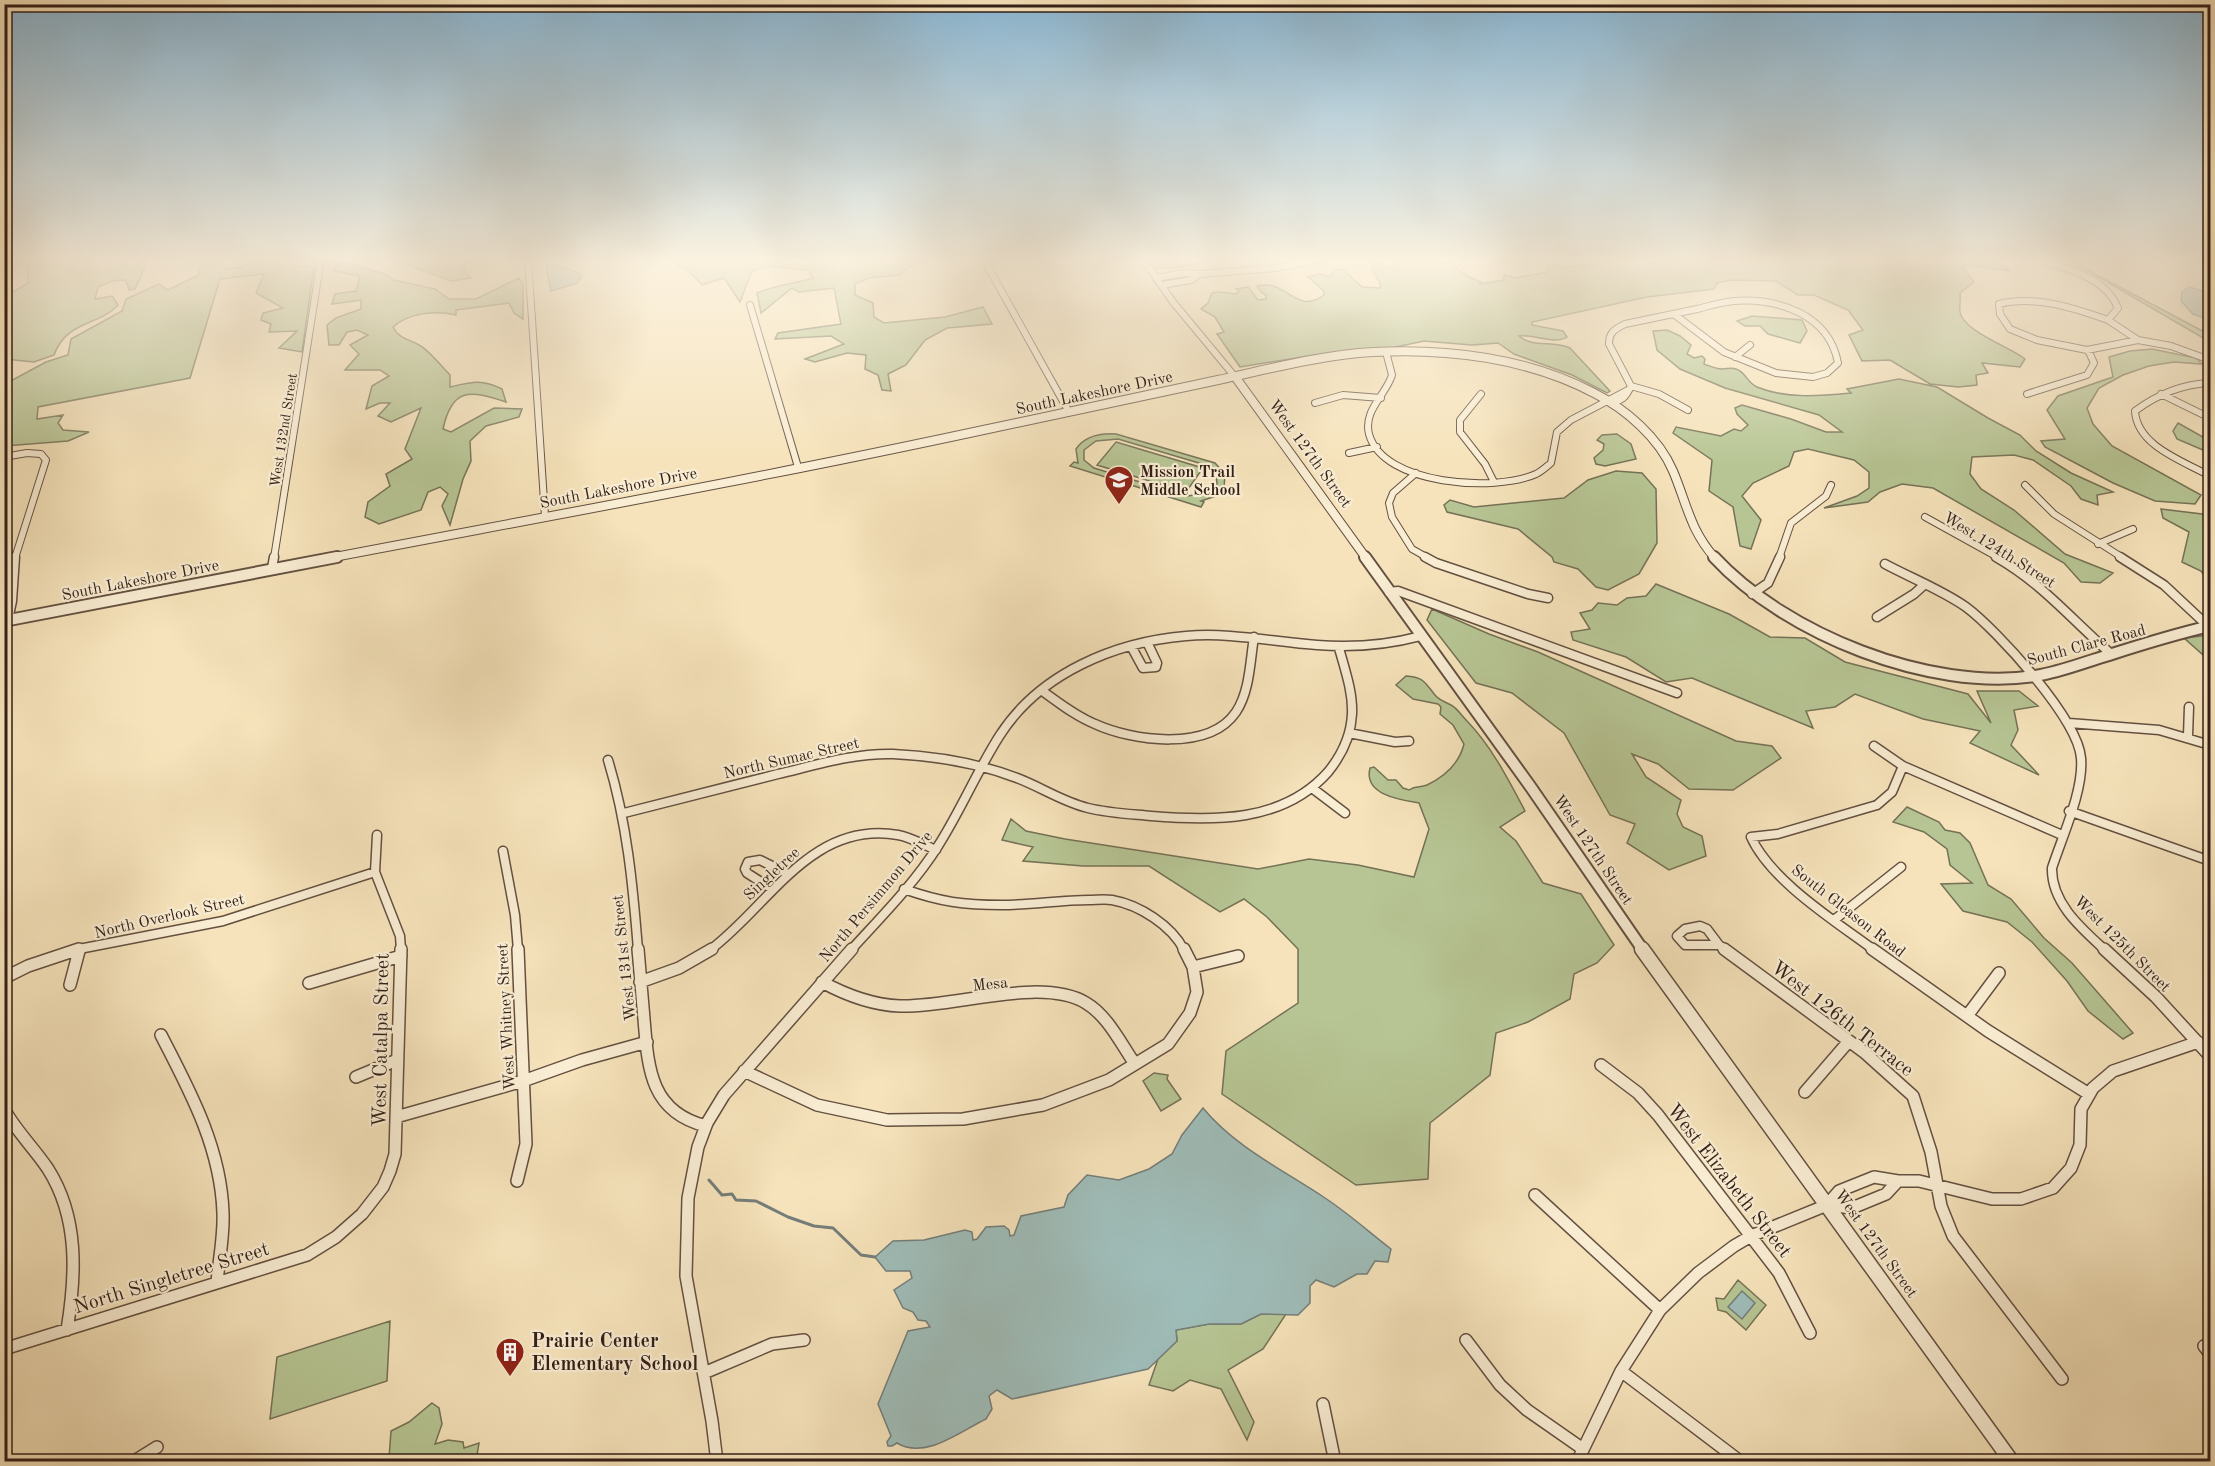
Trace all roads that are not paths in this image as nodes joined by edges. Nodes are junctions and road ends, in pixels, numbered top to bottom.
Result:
1 (310, 327) edge
2 (532, 327) edge
3 (757, 327) edge
4 (1021, 327) edge
5 (1196, 327) edge
6 (1619, 327) edge
7 (1691, 327) edge
8 (1821, 327) edge
9 (2010, 327) edge
10 (2119, 327) edge
11 (2138, 340) junction
12 (1750, 345) dead end
13 (2088, 350) junction
14 (1386, 352) junction
15 (1736, 357) junction
16 (2211, 360) edge
17 (1236, 378) junction
18 (2211, 383) edge
19 (1630, 388) junction
20 (1481, 394) dead end
21 (2027, 394) dead end
22 (2161, 394) junction
23 (1381, 398) junction
24 (1608, 402) junction
25 (1315, 403) dead end
26 (1688, 410) dead end
27 (1068, 412) junction
28 (2211, 418) edge
29 (1377, 447) junction
30 (1349, 453) dead end
31 (4, 457) edge
32 (798, 467) junction
33 (1416, 473) junction
34 (2211, 476) edge
35 (1492, 480) junction
36 (1831, 485) dead end
37 (2025, 485) dead end
38 (545, 516) junction
39 (1925, 518) dead end
40 (2133, 530) dead end
41 (2098, 544) junction
42 (1885, 564) dead end
43 (272, 568) junction
44 (1924, 585) junction
45 (1389, 592) junction
46 (1752, 594) junction
47 (1548, 598) dead end
48 (1877, 617) dead end
49 (6, 621) edge
50 (2210, 626) edge
51 (1421, 636) junction
52 (1254, 638) junction
53 (1147, 642) junction
54 (1131, 646) junction
55 (1339, 648) junction
56 (2111, 654) junction
57 (2030, 676) junction
58 (1041, 690) junction
59 (1677, 693) dead end
60 (2189, 707) dead end
61 (2069, 723) junction
62 (1349, 733) junction
63 (2188, 736) junction
64 (1409, 741) dead end
65 (2211, 745) edge
66 (1874, 746) dead end
67 (608, 760) dead end
68 (1903, 766) junction
69 (982, 767) junction
70 (1312, 788) junction
71 (2069, 811) junction
72 (624, 813) junction
73 (1345, 813) dead end
74 (377, 835) dead end
75 (2062, 835) junction
76 (2211, 844) edge
77 (936, 850) junction
78 (503, 851) dead end
79 (2208, 860) edge
80 (1901, 867) dead end
81 (375, 872) junction
82 (788, 874) junction
83 (772, 889) junction
84 (904, 889) junction
85 (1834, 920) junction
86 (1719, 945) dead end
87 (79, 951) junction
88 (401, 956) junction
89 (1238, 956) dead end
90 (1193, 967) junction
91 (1999, 973) dead end
92 (4, 978) edge
93 (640, 982) junction
94 (822, 982) junction
95 (309, 983) dead end
96 (70, 985) dead end
97 (1967, 1016) junction
98 (161, 1035) dead end
99 (647, 1041) junction
100 (1849, 1041) junction
101 (2198, 1042) junction
102 (2211, 1056) edge
103 (397, 1060) junction
104 (1135, 1064) junction
105 (1600, 1065) dead end
106 (744, 1071) junction
107 (356, 1077) dead end
108 (523, 1081) junction
109 (1805, 1092) dead end
110 (2089, 1094) junction
111 (4, 1109) edge
112 (396, 1117) junction
113 (706, 1126) junction
114 (517, 1181) dead end
115 (1898, 1181) junction
116 (1937, 1185) junction
117 (1535, 1195) dead end
118 (1827, 1205) junction
119 (344, 1232) joint
120 (1751, 1236) junction
121 (217, 1282) junction
122 (1660, 1310) junction
123 (67, 1330) junction
124 (1810, 1333) dead end
125 (804, 1340) dead end
126 (1466, 1340) dead end
127 (4, 1349) edge
128 (1621, 1371) junction
129 (704, 1373) junction
130 (2062, 1379) dead end
131 (1323, 1404) dead end
132 (157, 1447) dead end
133 (1583, 1449) junction
134 (133, 1461) edge
135 (717, 1461) edge
136 (1335, 1461) edge
137 (1577, 1461) edge
138 (1741, 1461) edge
139 (2012, 1461) edge

1 - 43 street, West 132nd Street
2 - 38 street
3 - 32 street
4 - 27 street
5 - 17 street, West 127th Street
6 - 19 street
7 - 15 street
8 - 15 street
9 - 13 street
10 - 11 street
11 - 13 street
11 - 16 street
12 - 15 street
13 - 21 street
14 - 17 street, South Clare Road
14 - 23 street
14 - 24 street, South Clare Road
17 - 27 street, South Lakeshore Drive
17 - 45 street, West 127th Street
18 - 22 street
19 - 24 street
19 - 26 street
20 - 35 street
22 - 28 street
22 - 34 street
23 - 25 street
23 - 29 street
24 - 35 street
24 - 46 street, South Clare Road
27 - 32 street, South Lakeshore Drive
29 - 30 street
29 - 33 street
31 - 49 street
32 - 38 street, South Lakeshore Drive
33 - 35 street
33 - 47 street
36 - 46 street
37 - 41 street
38 - 43 street, South Lakeshore Drive
39 - 56 street, West 124th Street
40 - 41 street
41 - 50 street
42 - 44 street, West 125th Street
43 - 49 street, South Lakeshore Drive
44 - 48 street
44 - 57 street, West 125th Street
45 - 51 street, West 127th Street
45 - 59 street
46 - 57 street, South Clare Road
50 - 56 street, South Clare Road
51 - 55 street, North Persimmon Drive
51 - 118 street, West 127th Street
52 - 53 street, North Persimmon Drive
52 - 55 street, North Persimmon Drive
52 - 58 street
53 - 54 street, North Persimmon Drive
53 - 54 street
54 - 58 street, North Persimmon Drive
55 - 62 street, North Sumac Street
56 - 57 street, South Clare Road
57 - 61 street, West 125th Street
58 - 69 street, North Persimmon Drive
60 - 63 street
61 - 63 street
61 - 71 street, West 125th Street
62 - 64 street
62 - 70 street, North Sumac Street
63 - 65 street
66 - 68 street
67 - 72 street, West 131st Street
68 - 75 street
68 - 85 street, South Gleason Road
69 - 70 street, North Sumac Street
69 - 72 street, North Sumac Street
69 - 77 street, North Persimmon Drive
70 - 73 street
71 - 75 street, West 125th Street
71 - 79 street
72 - 93 street, West 131st Street
74 - 81 street, West Catalpa Street
75 - 101 street, West 125th Street
76 - 79 street
77 - 82 street, Singletree
77 - 84 street, North Persimmon Drive
78 - 108 street, West Whitney Street
80 - 85 street
81 - 87 street, North Overlook Street
81 - 88 street, West Catalpa Street
82 - 83 street, Singletree
82 - 83 street
83 - 93 street, Singletree
84 - 90 street
84 - 94 street, North Persimmon Drive
85 - 97 street, South Gleason Road
86 - 100 street, West 126th Terrace
87 - 92 street, North Overlook Street
87 - 96 street
88 - 95 street
88 - 103 street, West Catalpa Street
89 - 90 street
90 - 104 street
91 - 97 street
93 - 99 street, West 131st Street
94 - 104 street, Mesa
94 - 106 street, North Persimmon Drive
97 - 110 street, South Gleason Road
98 - 121 street
99 - 108 street
99 - 113 street, West 131st Street
100 - 109 street
100 - 116 street, West 126th Terrace
101 - 102 street, West 125th Street
101 - 110 street
103 - 107 street
103 - 112 street, West Catalpa Street
104 - 106 street
105 - 120 street, West Elizabeth Street
106 - 113 street, North Persimmon Drive
108 - 112 street
108 - 114 street, West Whitney Street
110 - 116 street
111 - 123 street
112 - 119 street, West Catalpa Street
113 - 129 street, North Persimmon Drive
115 - 116 street
115 - 118 street
115 - 118 street
116 - 130 street, West 126th Terrace
117 - 122 street
118 - 120 street
118 - 139 street, West 127th Street
119 - 121 street, North Singletree Street
120 - 122 street
120 - 124 street, West Elizabeth Street
121 - 123 street, North Singletree Street
122 - 128 street
123 - 127 street, North Singletree Street
125 - 129 street
126 - 133 street
128 - 133 street
128 - 138 street
129 - 135 street, North Persimmon Drive
131 - 136 street
132 - 134 street
133 - 137 street

